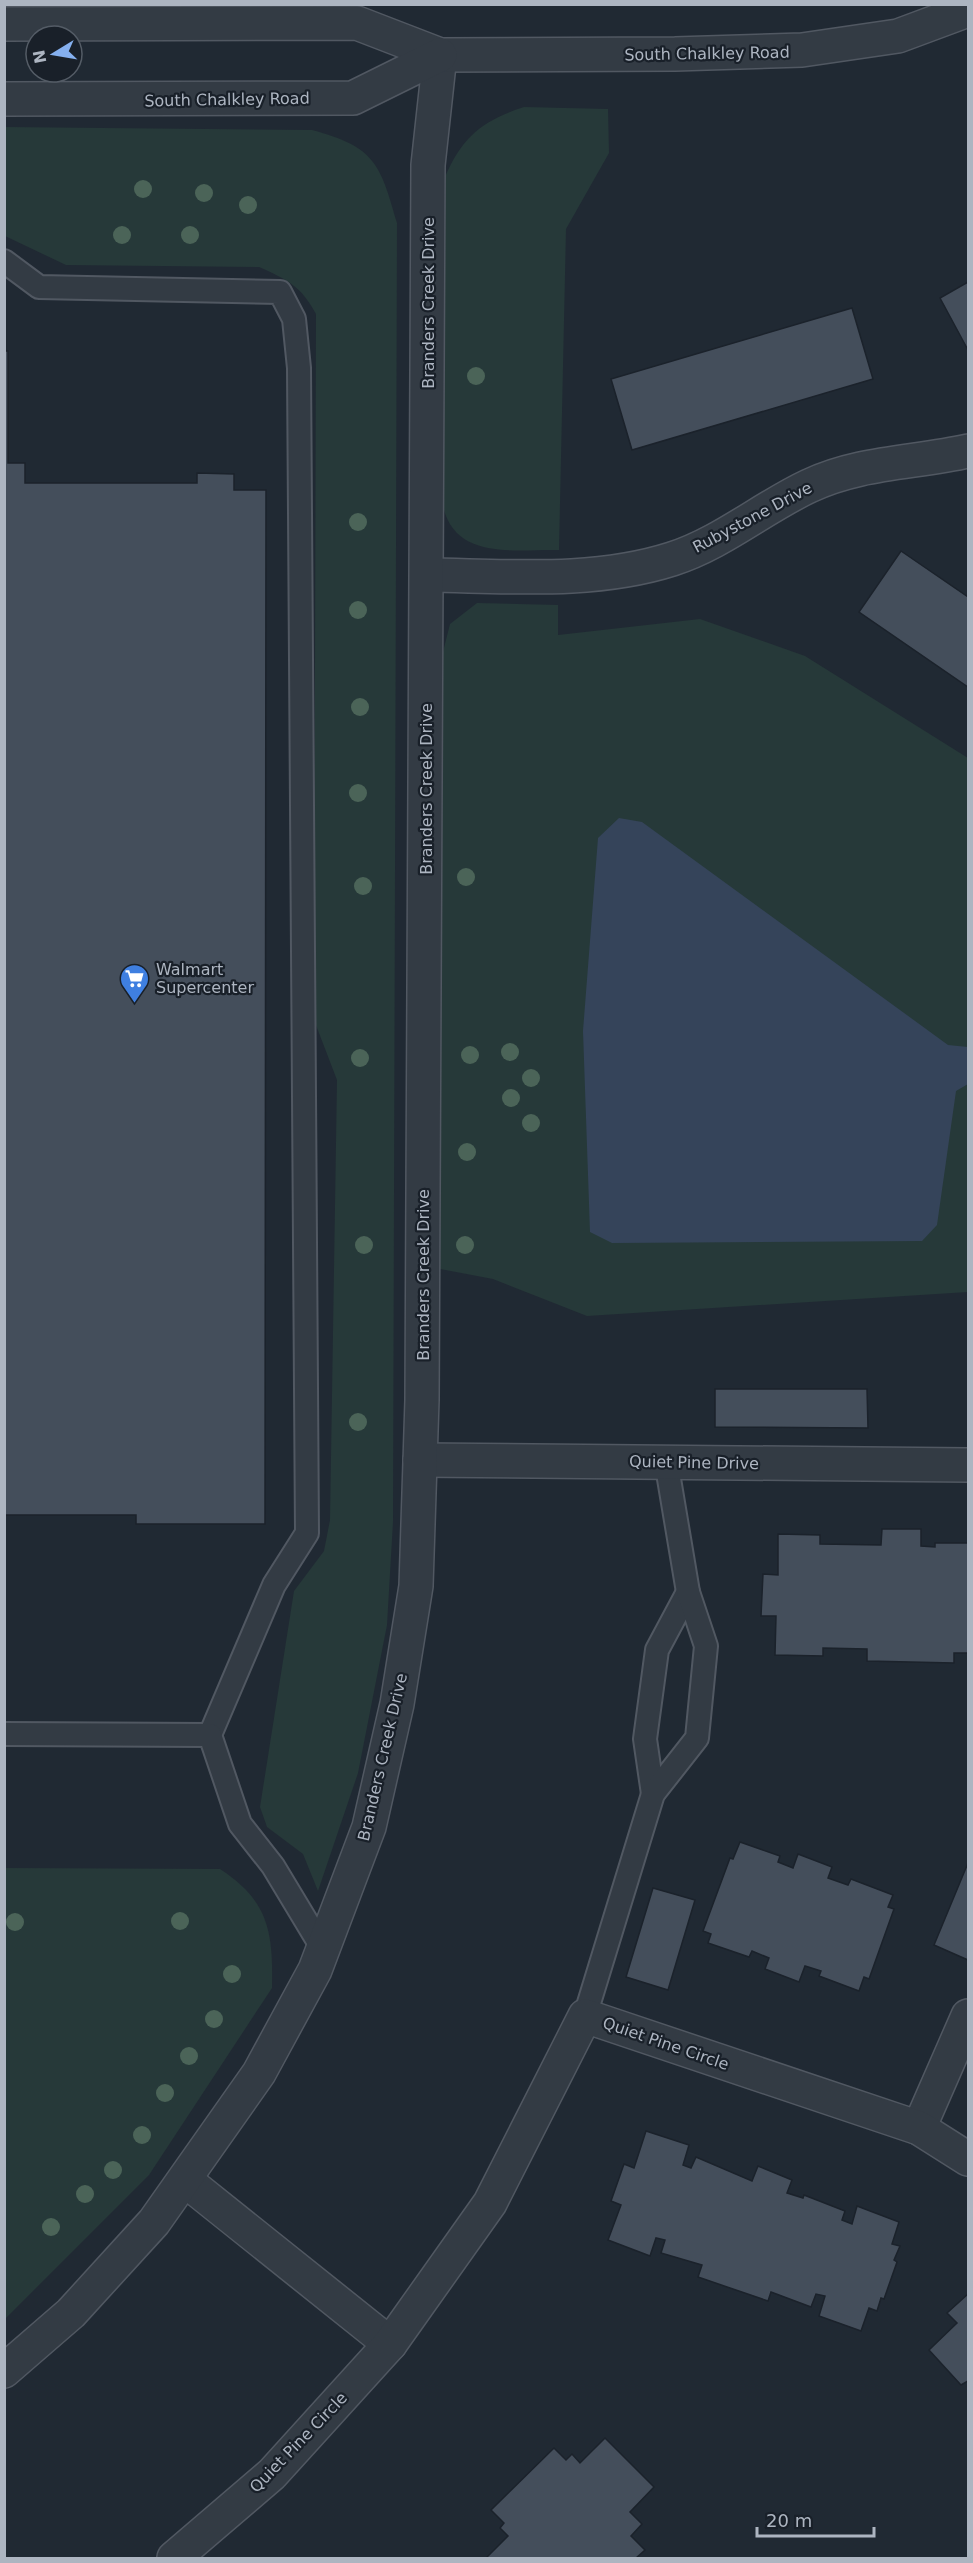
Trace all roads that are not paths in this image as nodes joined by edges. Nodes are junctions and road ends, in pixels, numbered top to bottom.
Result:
1 (969, 10) edge
2 (4, 24) edge
3 (440, 55) junction
4 (4, 99) edge
5 (4, 261) edge
6 (969, 451) edge
7 (427, 575) junction
8 (420, 1460) junction
9 (666, 1461) junction
10 (969, 1465) edge
11 (688, 1592) junction
12 (4, 1734) edge
13 (210, 1734) junction
14 (653, 1794) junction
15 (323, 1949) junction
16 (585, 2016) junction
17 (969, 2016) edge
18 (919, 2128) junction
19 (969, 2158) edge
20 (185, 2180) junction
21 (390, 2344) junction
22 (4, 2370) edge
23 (174, 2559) edge

1 - 3 street, South Chalkley Road
2 - 3 street, South Chalkley Road
3 - 4 street, South Chalkley Road
3 - 7 street, Branders Creek Drive
5 - 13 lane
6 - 7 street, Rubystone Drive
7 - 8 street, Branders Creek Drive
8 - 9 street, Quiet Pine Drive
8 - 15 street, Branders Creek Drive
9 - 10 street, Quiet Pine Drive
9 - 11 lane
11 - 14 lane
11 - 14 lane
12 - 13 lane
13 - 15 lane
14 - 16 lane
15 - 20 street, Branders Creek Drive
16 - 18 street, Quiet Pine Circle
16 - 21 street, Quiet Pine Circle
17 - 18 street
18 - 19 street, Quiet Pine Circle
20 - 21 street
20 - 22 street, Branders Creek Drive
21 - 23 street, Quiet Pine Circle

